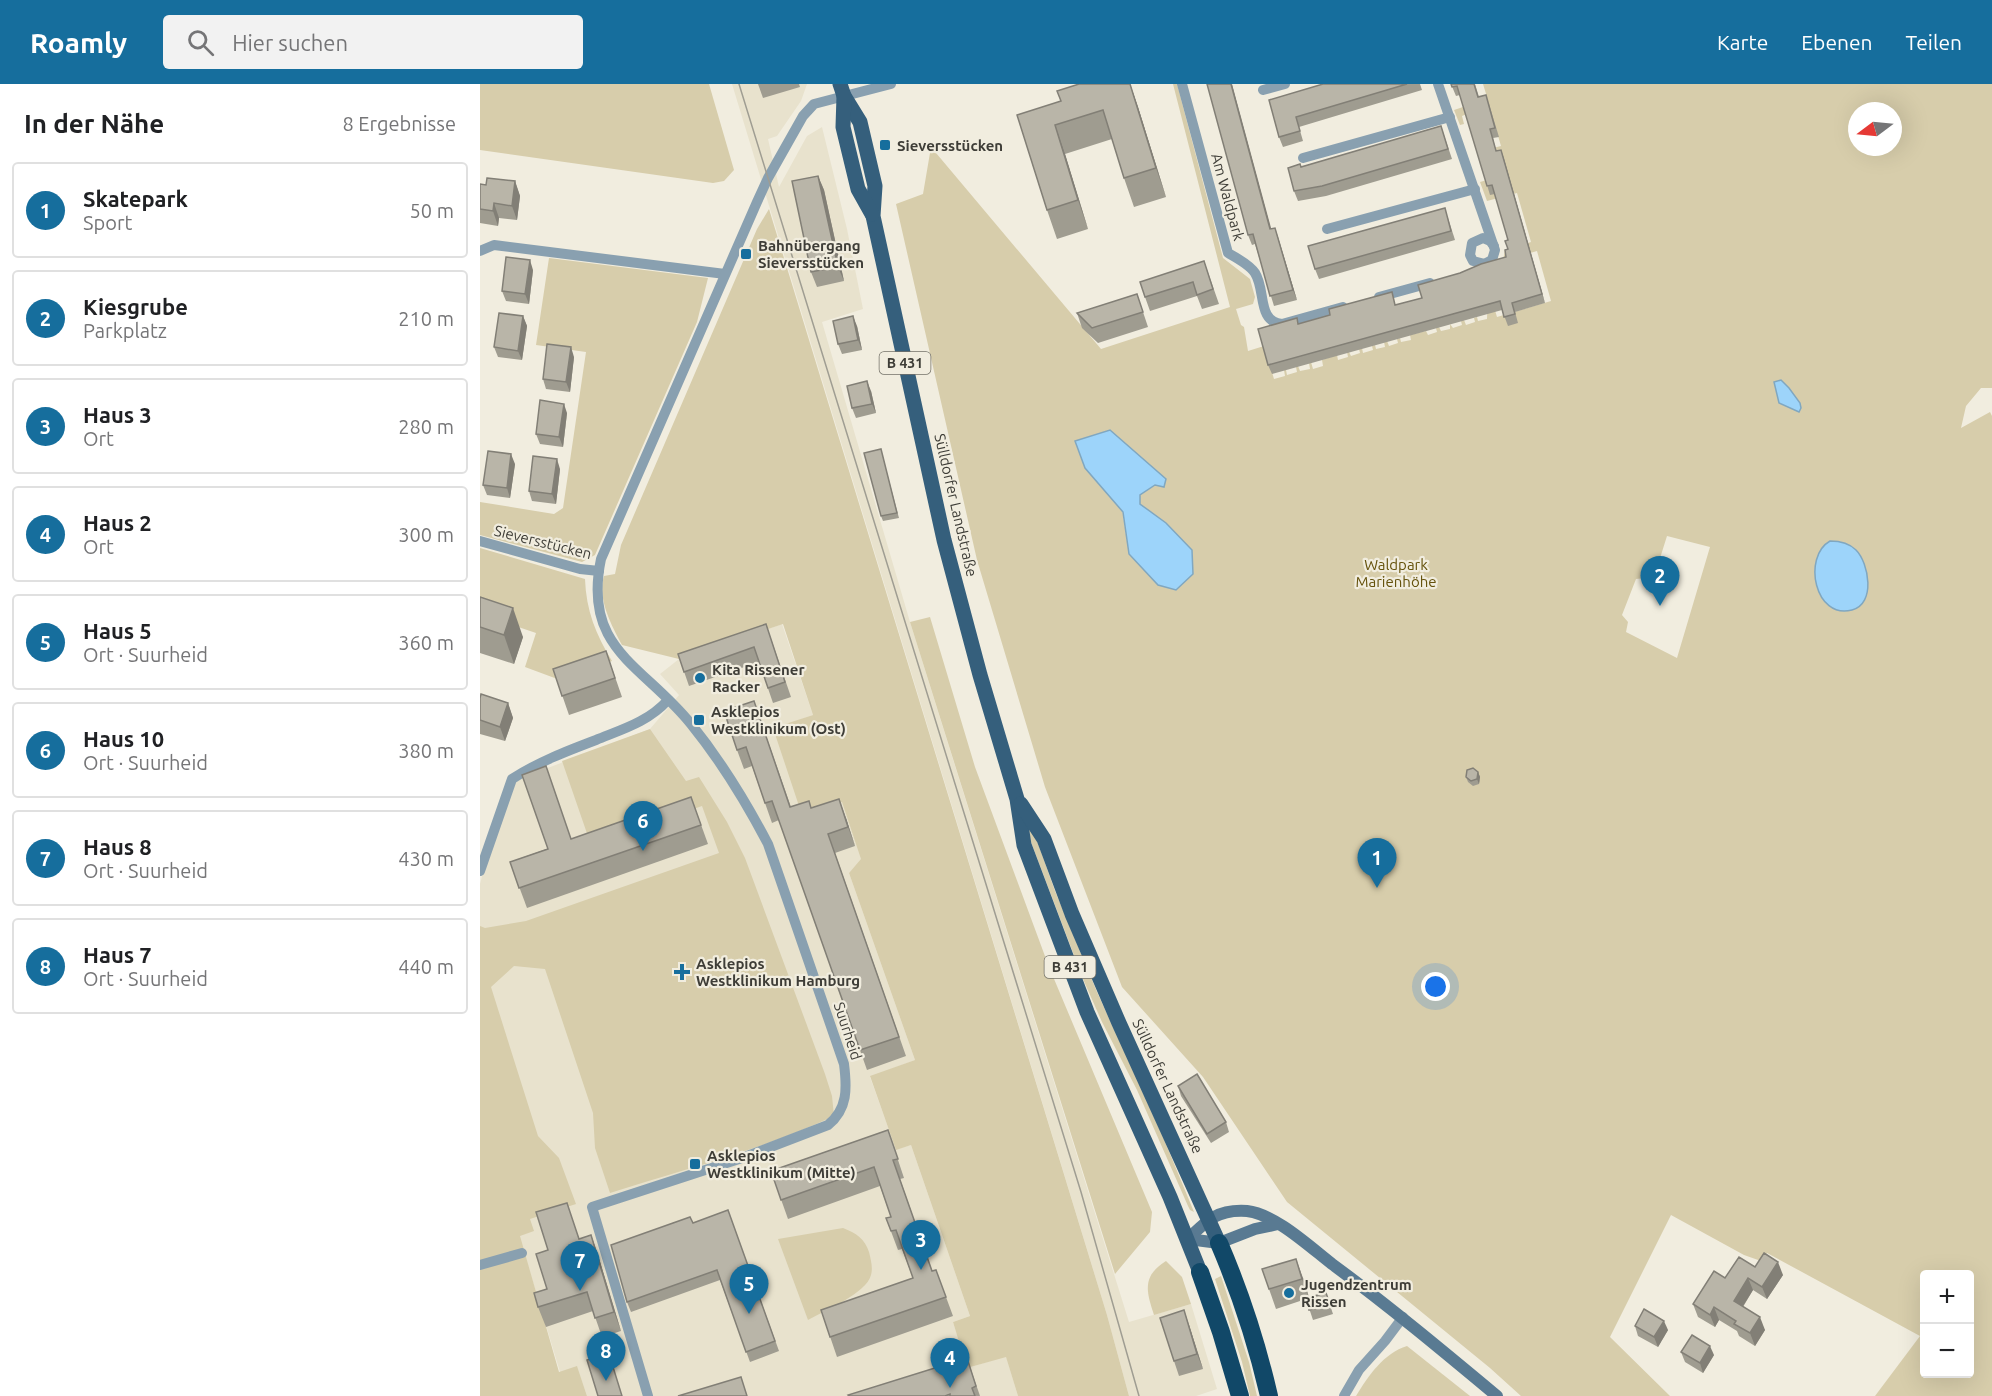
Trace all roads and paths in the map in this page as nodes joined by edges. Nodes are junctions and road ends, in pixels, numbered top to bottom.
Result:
1 (891, 84) edge
2 (1182, 84) edge
3 (1285, 84) edge
4 (1438, 84) edge
5 (842, 90) edge
6 (1263, 90) dead end
7 (1450, 117) junction
8 (1303, 158) dead end
9 (1475, 189) junction
10 (1485, 215) junction
11 (1327, 229) dead end
12 (1478, 239) junction
13 (1494, 246) junction
14 (480, 251) edge
15 (725, 274) junction
16 (1439, 281) edge
17 (1372, 299) edge
18 (1349, 306) edge
19 (480, 541) edge
20 (598, 571) junction
21 (668, 700) junction
22 (1017, 799) junction
23 (480, 871) edge
24 (1208, 1218) junction
25 (1278, 1224) junction
26 (1188, 1239) junction
27 (1219, 1243) junction
28 (522, 1253) dead end
29 (480, 1265) edge
30 (1200, 1272) joint
31 (1403, 1317) junction
32 (648, 1396) edge
33 (1240, 1396) edge
34 (1269, 1396) edge
35 (1344, 1396) edge
36 (1497, 1396) edge

1 - 5 street, Sieversstücken
2 - 18 street, Am Waldpark
3 - 6 street
4 - 7 street
5 - 15 street, Sieversstücken
5 - 22 main road, Sülldorfer Landstraße / B 431
7 - 8 street
7 - 9 street
9 - 10 street
9 - 11 street
10 - 12 street
10 - 13 street
12 - 13 street
12 - 13 street
14 - 15 street
15 - 20 street, Sieversstücken
16 - 17 street
19 - 20 street, Sieversstücken
20 - 21 street, Sieversstücken
21 - 23 street
21 - 32 street, Suurheid
22 - 24 main road, Sülldorfer Landstraße / B 431
22 - 26 main road, Sülldorfer Landstraße / B 431
24 - 25 main road
24 - 26 main road
24 - 27 main road, Sülldorfer Landstraße / B 431
25 - 27 main road
25 - 31 main road
26 - 27 main road
26 - 30 main road, Sülldorfer Landstraße / B 431
27 - 34 highway, Sülldorfer Landstraße / B 431
28 - 29 street
30 - 33 highway, Sülldorfer Landstraße / B 431
31 - 35 street
31 - 36 main road

